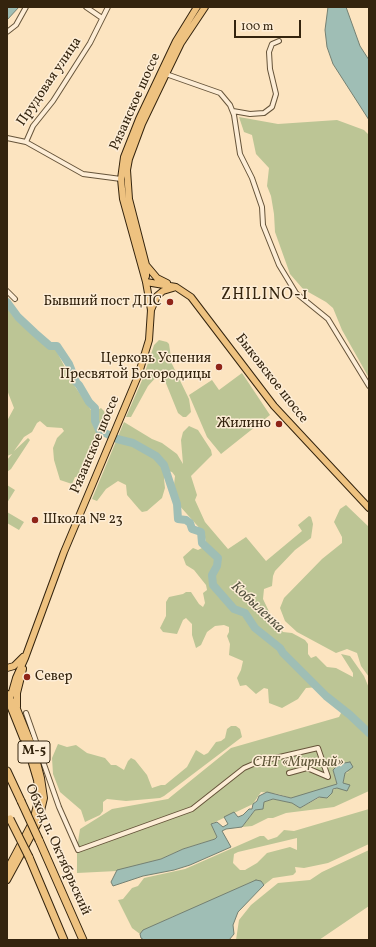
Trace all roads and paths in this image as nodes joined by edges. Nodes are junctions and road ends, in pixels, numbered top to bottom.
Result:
1 (26, 7) edge
2 (86, 7) edge
3 (108, 7) edge
4 (197, 7) edge
5 (205, 7) edge
6 (102, 18) junction
7 (7, 32) edge
8 (279, 41) dead end
9 (166, 74) junction
10 (233, 110) junction
11 (7, 138) edge
12 (26, 142) junction
13 (120, 179) junction
14 (146, 266) junction
15 (146, 282) junction
16 (176, 287) junction
17 (7, 291) edge
18 (15, 299) dead end
19 (151, 310) junction
20 (369, 386) edge
21 (369, 508) edge
22 (30, 645) junction
23 (25, 658) junction
24 (7, 668) edge
25 (8, 696) edge
26 (17, 709) junction
27 (26, 713) dead end
28 (7, 771) edge
29 (289, 773) dead end
30 (8, 816) edge
31 (7, 870) edge
32 (7, 880) edge
33 (64, 940) edge
34 (83, 940) edge

1 - 7 street
2 - 6 street
3 - 6 street, Прудовая улица
4 - 13 main road, Рязанское шоссе
5 - 9 main road, Рязанское шоссе
6 - 12 street, Прудовая улица
8 - 10 street
9 - 10 street
9 - 14 main road, Рязанское шоссе
10 - 20 street
11 - 12 street
12 - 13 street, Прудовая улица
13 - 15 main road, Рязанское шоссе
14 - 15 main road, Рязанское шоссе
14 - 16 main road
15 - 16 main road, Быковское шоссе
15 - 19 main road, Рязанское шоссе
16 - 19 main road
16 - 21 main road, Быковское шоссе
17 - 18 street
19 - 22 main road, Рязанское шоссе
22 - 23 main road, Рязанское шоссе
22 - 24 main road
23 - 25 main road, Рязанское шоссе
23 - 26 main road, Рязанское шоссе
25 - 26 main road, М-5
25 - 31 main road
26 - 32 main road, М-5
27 - 29 street
28 - 34 highway, Обход п. Октябрьский / М-5, bridge
30 - 33 highway, Обход п. Октябрьский, bridge

